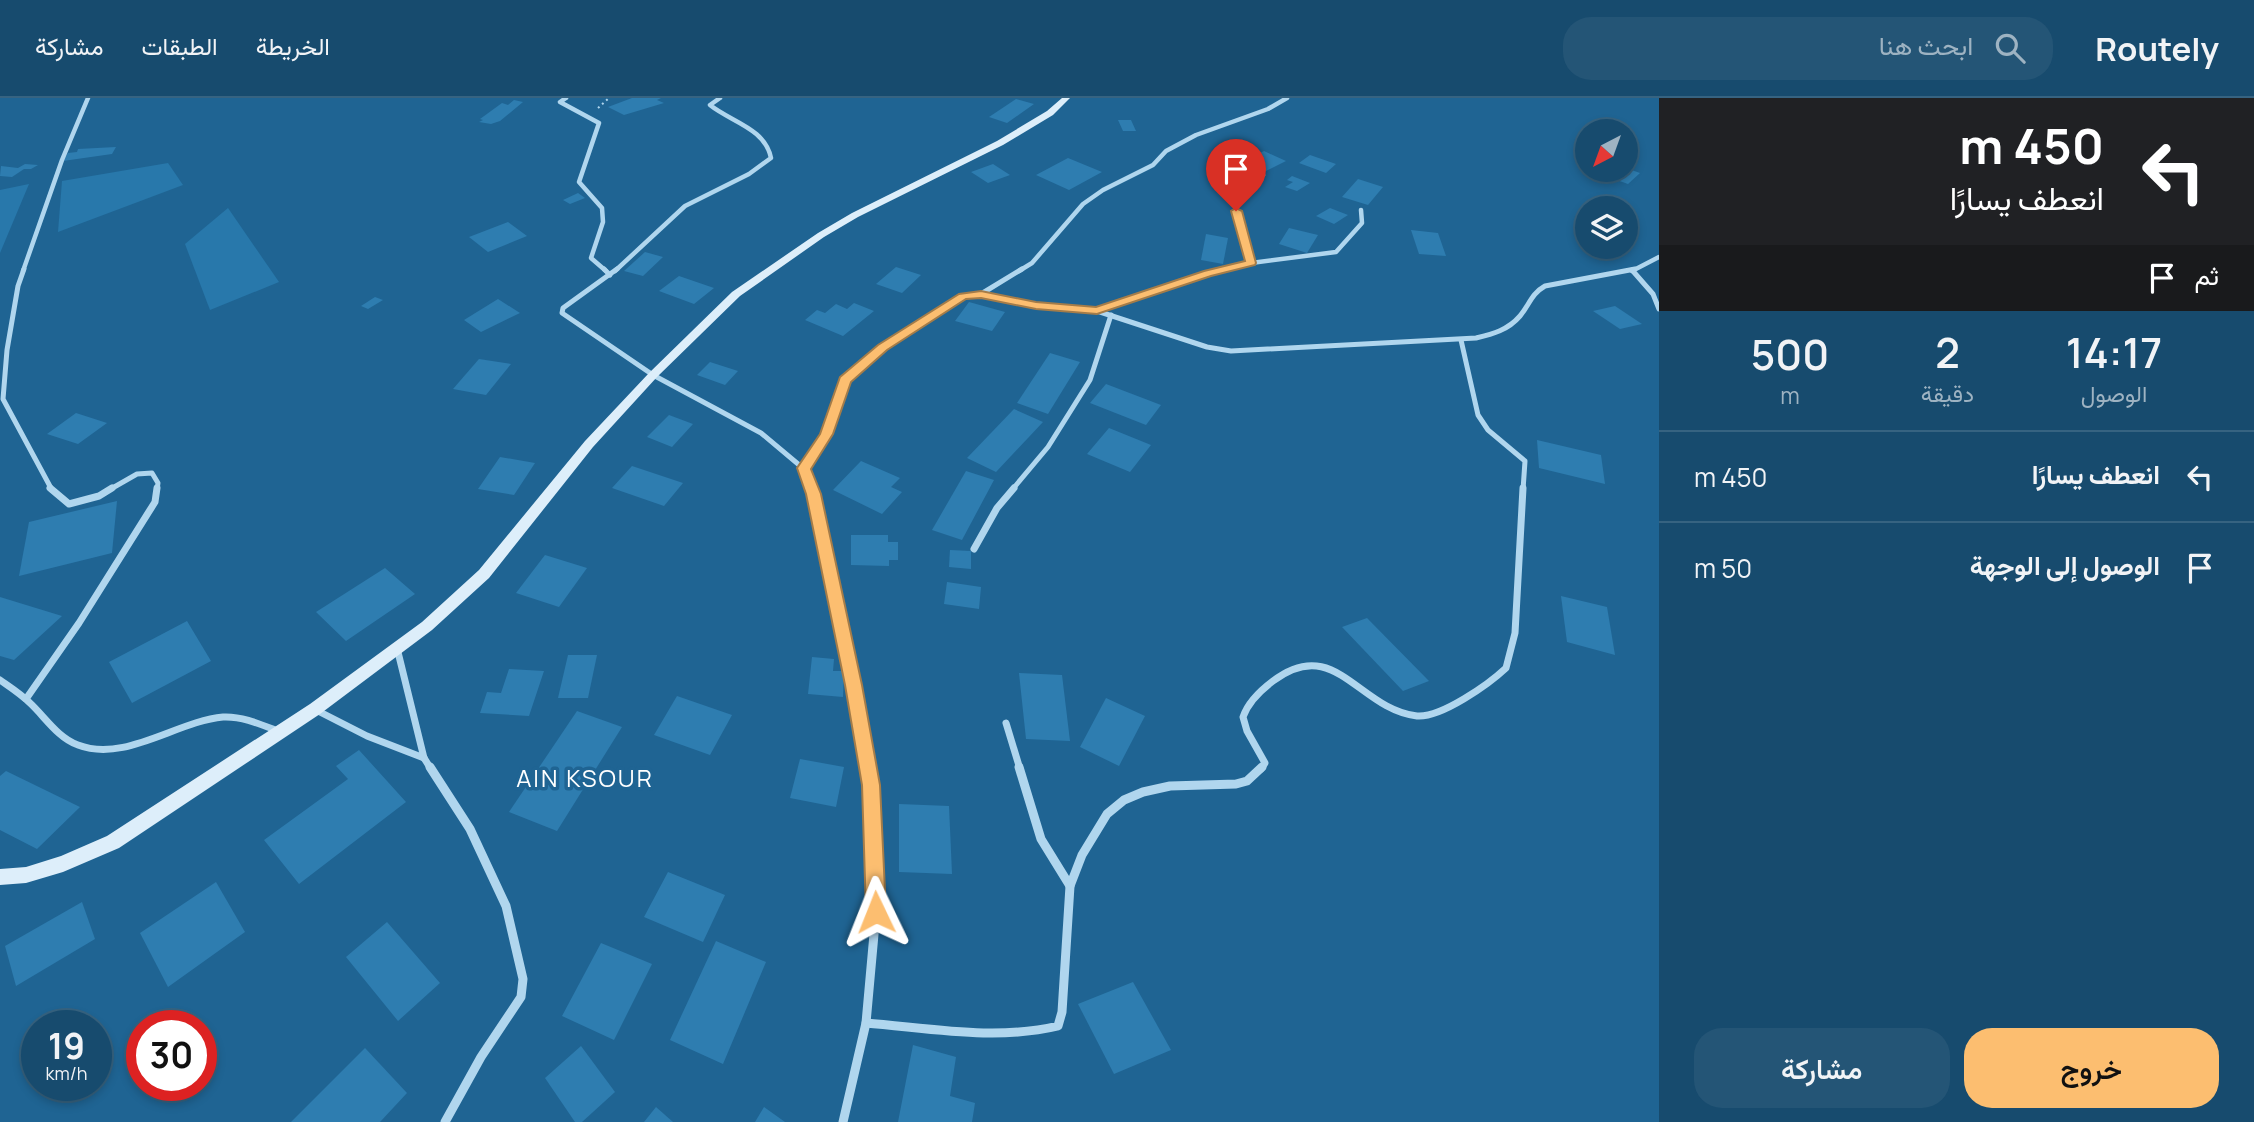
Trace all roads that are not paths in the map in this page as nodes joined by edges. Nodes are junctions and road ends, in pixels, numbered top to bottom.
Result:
1 (88, 98) edge
2 (566, 98) edge
3 (720, 98) edge
4 (1066, 98) edge
5 (1287, 98) edge
6 (1263, 175) dead end
7 (1361, 210) dead end
8 (1659, 257) edge
9 (1251, 263) junction
10 (1632, 270) junction
11 (610, 275) junction
12 (981, 295) junction
13 (1659, 309) edge
14 (1097, 311) junction
15 (1111, 315) junction
16 (1461, 340) junction
17 (653, 375) junction
18 (804, 468) junction
19 (974, 549) dead end
20 (397, 648) junction
21 (0, 680) edge
22 (26, 699) junction
23 (315, 709) junction
24 (1006, 723) dead end
25 (281, 732) junction
26 (424, 758) junction
27 (0, 877) edge
28 (1070, 887) junction
29 (866, 1023) junction
30 (445, 1122) edge
31 (843, 1122) edge

1 - 22 street
2 - 11 street
3 - 11 street
4 - 17 main road
5 - 12 street
6 - 9 street
7 - 9 street
8 - 10 street
9 - 14 street
10 - 13 street
10 - 16 street
11 - 17 street
12 - 14 street
12 - 18 street
14 - 15 street
15 - 16 street
15 - 19 street
16 - 28 street
17 - 18 street
17 - 20 main road
18 - 29 street
20 - 23 main road
20 - 26 street
21 - 22 street
22 - 25 street
23 - 25 main road
23 - 26 street
24 - 28 street
25 - 27 main road
26 - 30 street
28 - 29 street
29 - 31 street

